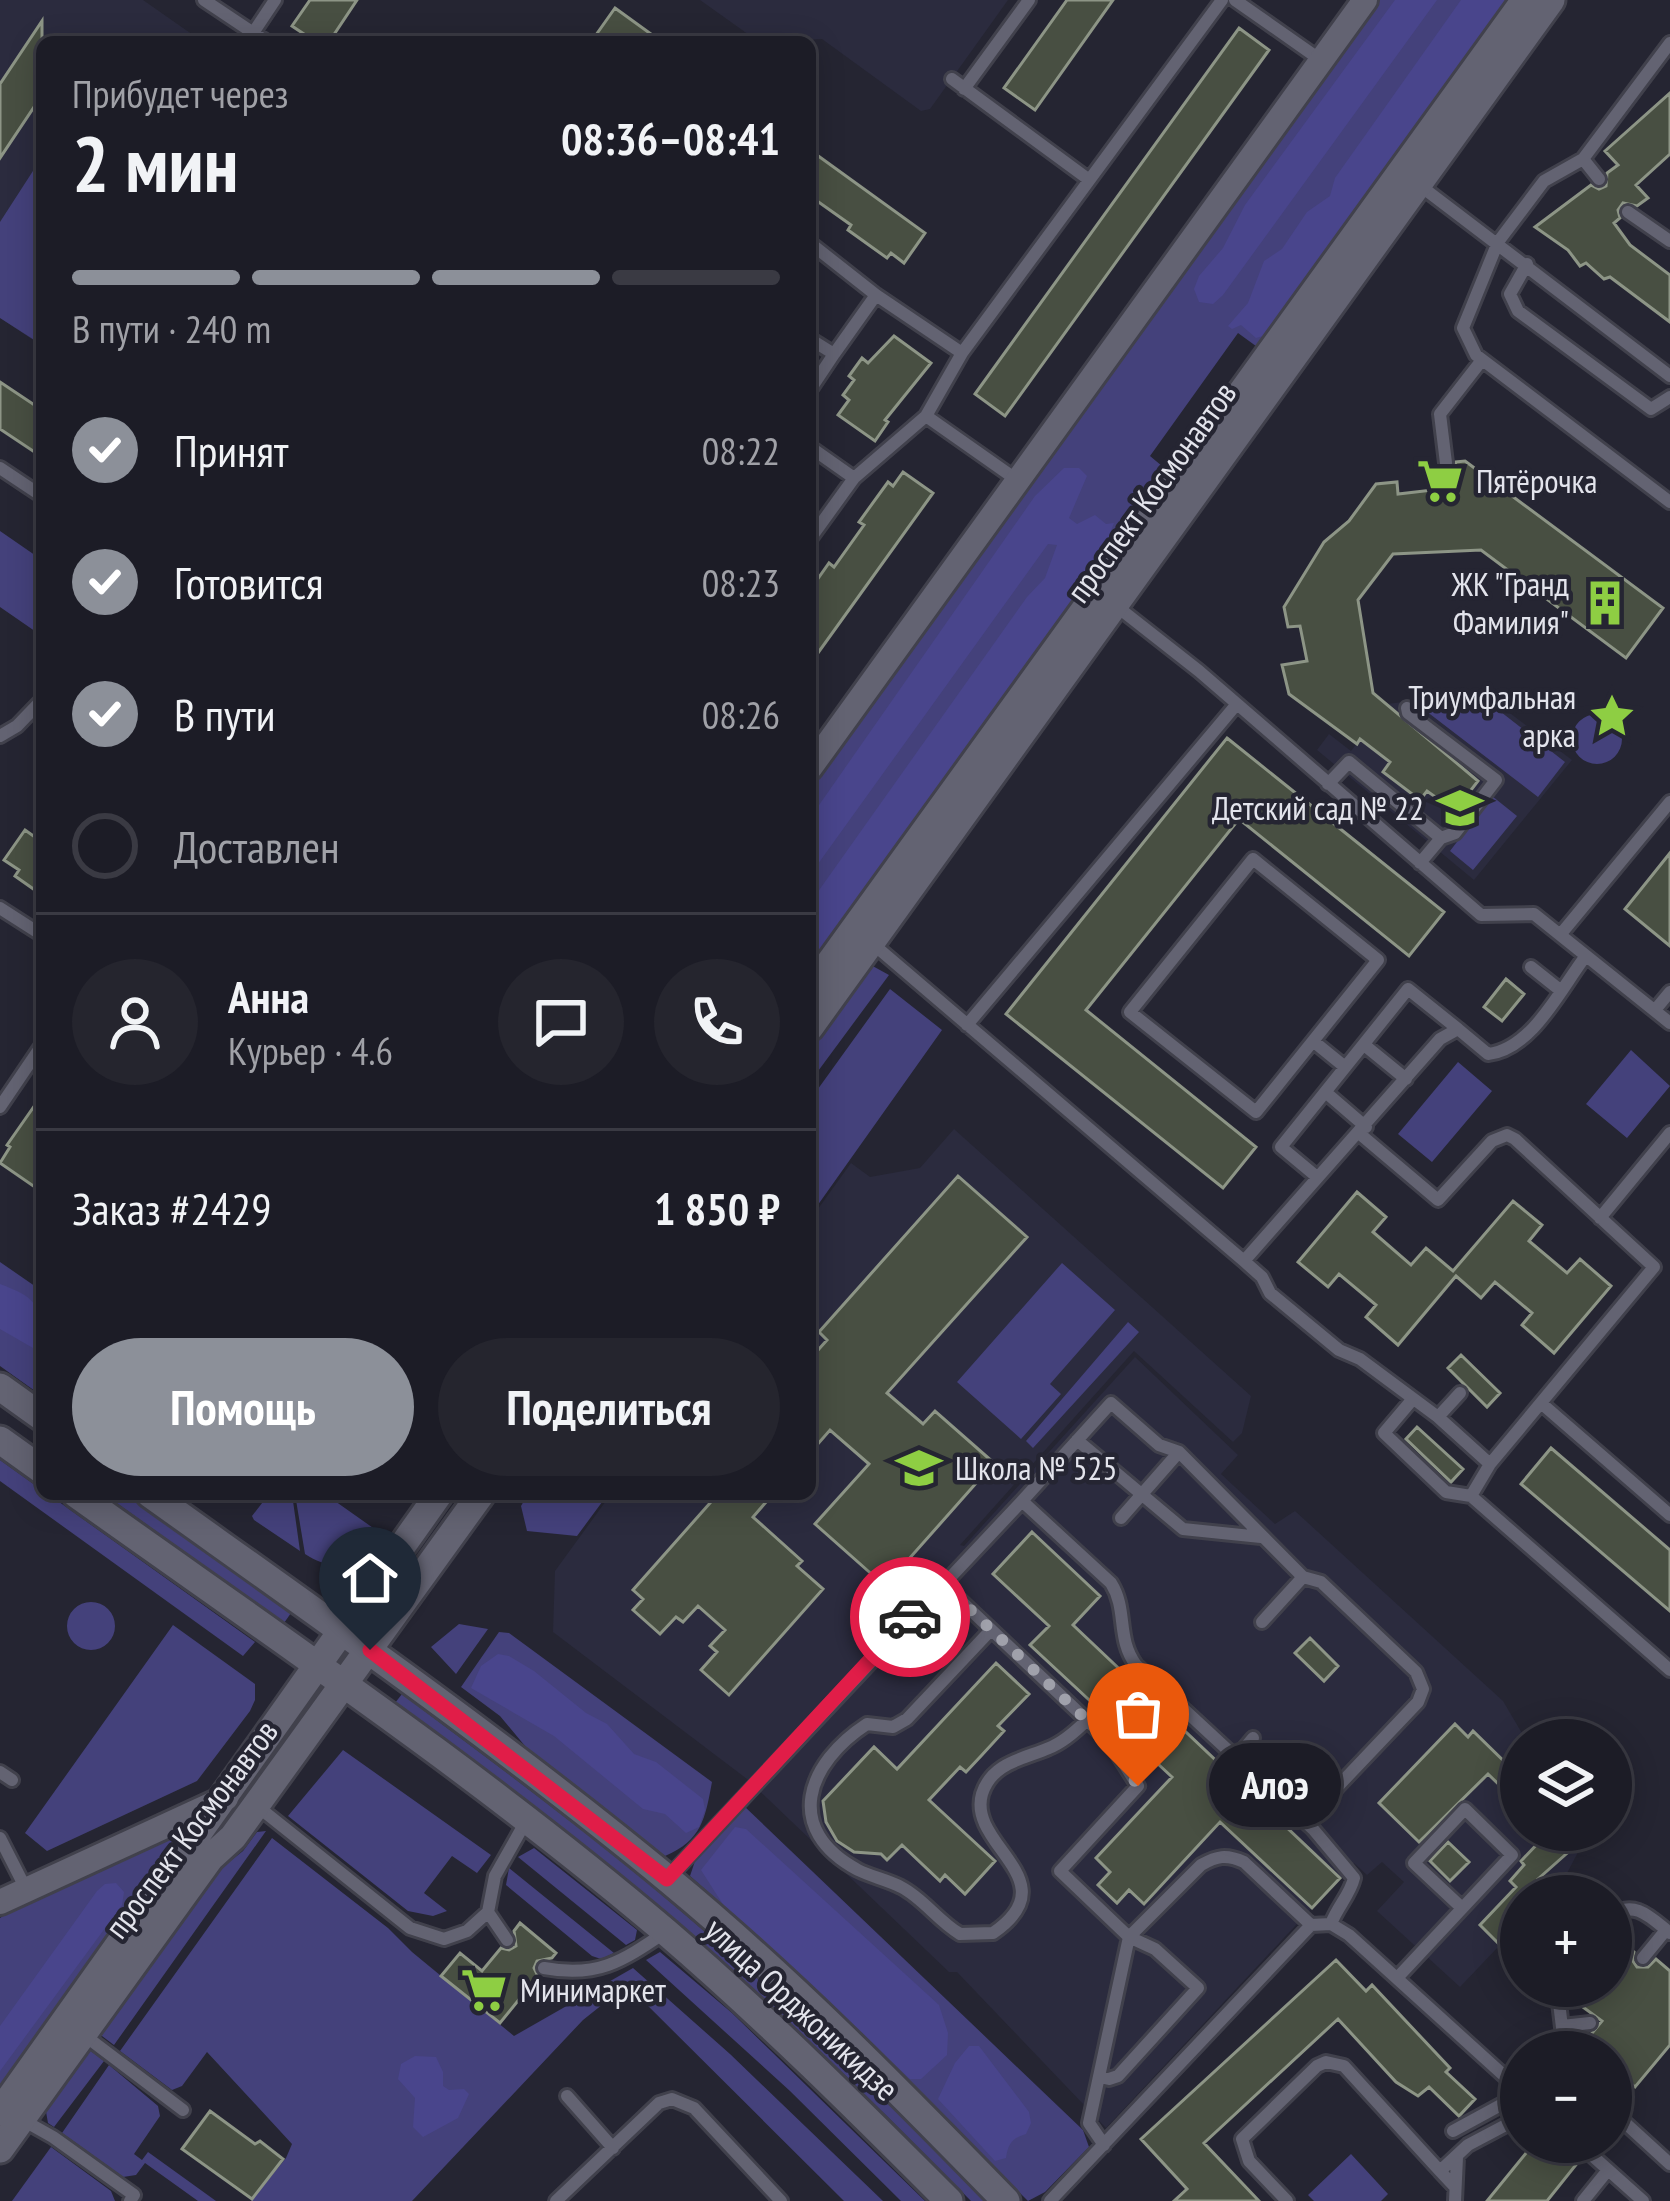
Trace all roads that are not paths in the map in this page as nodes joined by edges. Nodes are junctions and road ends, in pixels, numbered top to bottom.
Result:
1 (204, 0) edge
2 (275, 0) edge
3 (1029, 0) edge
4 (1222, 0) edge
5 (1235, 0) edge
6 (1365, 0) edge
7 (1525, 0) edge
8 (1551, 0) edge
9 (253, 33) junction
10 (258, 36) edge
11 (1670, 43) edge
12 (1322, 61) junction
13 (1601, 133) junction
14 (1613, 145) dead end
15 (1583, 159) junction
16 (1410, 177) junction
17 (1088, 179) junction
18 (1599, 179) dead end
19 (1628, 212) dead end
20 (1498, 242) junction
21 (1670, 242) edge
22 (816, 248) edge
23 (1527, 264) junction
24 (876, 295) junction
25 (816, 343) edge
26 (962, 353) junction
27 (835, 354) junction
28 (1482, 360) junction
29 (1670, 376) edge
30 (816, 381) edge
31 (1670, 397) edge
32 (926, 416) junction
33 (816, 451) edge
34 (1446, 463) dead end
35 (0, 468) edge
36 (854, 478) junction
37 (1018, 481) junction
38 (36, 492) edge
39 (1670, 502) edge
40 (816, 531) edge
41 (1106, 598) junction
42 (1236, 705) junction
43 (36, 706) edge
44 (1407, 708) dead end
45 (0, 736) edge
46 (816, 760) edge
47 (1328, 784) junction
48 (1670, 802) edge
49 (1441, 838) junction
50 (1420, 863) junction
51 (0, 908) edge
52 (36, 931) edge
53 (1560, 935) junction
54 (862, 936) junction
55 (1585, 957) junction
56 (1531, 967) dead end
57 (816, 984) edge
58 (1560, 990) junction
59 (1670, 992) edge
60 (1655, 1010) junction
61 (816, 1016) edge
62 (1670, 1023) edge
63 (967, 1024) junction
64 (1458, 1029) junction
65 (1313, 1041) junction
66 (1369, 1048) dead end
67 (36, 1055) edge
68 (1346, 1067) junction
69 (1406, 1079) junction
70 (1330, 1096) dead end
71 (0, 1107) edge
72 (1363, 1131) junction
73 (1670, 1133) edge
74 (1317, 1178) junction
75 (1600, 1218) junction
76 (1244, 1261) junction
77 (1654, 1267) junction
78 (1670, 1280) edge
79 (0, 1387) edge
80 (1460, 1394) dead end
81 (1412, 1400) junction
82 (1541, 1403) junction
83 (36, 1413) edge
84 (1438, 1417) junction
85 (0, 1440) edge
86 (1078, 1440) junction
87 (1179, 1452) junction
88 (1490, 1464) junction
89 (36, 1466) edge
90 (1142, 1495) junction
91 (1471, 1496) junction
92 (84, 1500) edge
93 (158, 1500) edge
94 (436, 1500) edge
95 (477, 1500) edge
96 (1022, 1501) junction
97 (1670, 1515) edge
98 (1121, 1518) dead end
99 (1262, 1538) junction
100 (1303, 1577) junction
101 (942, 1583) junction
102 (1262, 1622) dead end
103 (341, 1629) junction
104 (990, 1631) junction
105 (370, 1650) junction
106 (315, 1664) junction
107 (1670, 1670) edge
108 (344, 1685) junction
109 (1088, 1720) junction
110 (1253, 1738) dead end
111 (1237, 1757) junction
112 (227, 1797) junction
113 (256, 1805) junction
114 (526, 1821) junction
115 (1305, 1821) junction
116 (0, 1838) edge
117 (667, 1879) junction
118 (25, 1888) junction
119 (0, 1902) edge
120 (1462, 1908) junction
121 (1632, 1909) edge
122 (488, 1912) junction
123 (1331, 1924) junction
124 (1311, 1925) junction
125 (1668, 1931) edge
126 (665, 1932) junction
127 (1129, 1937) junction
128 (507, 1940) dead end
129 (1643, 1958) dead end
130 (544, 1969) dead end
131 (1398, 1977) junction
132 (1560, 2007) edge
133 (1589, 2024) dead end
134 (1562, 2026) junction
135 (74, 2028) junction
136 (1563, 2031) edge
137 (1500, 2072) edge
138 (1100, 2077) junction
139 (567, 2096) dead end
140 (1500, 2104) edge
141 (183, 2110) dead end
142 (8, 2113) edge
143 (1500, 2128) edge
144 (1632, 2129) edge
145 (1453, 2131) dead end
146 (1104, 2145) junction
147 (613, 2148) junction
148 (0, 2150) edge
149 (1457, 2156) junction
150 (1600, 2163) edge
151 (1670, 2164) edge
152 (1608, 2170) junction
153 (1440, 2171) junction
154 (1455, 2194) edge
155 (136, 2199) edge
156 (556, 2201) edge
157 (781, 2201) edge
158 (949, 2201) edge
159 (1006, 2201) edge
160 (1050, 2201) edge
161 (1287, 2201) edge
162 (1583, 2201) edge
163 (1643, 2201) edge

1 - 9 lane
2 - 9 lane
3 - 17 lane
4 - 17 lane
5 - 12 lane
6 - 12 street
7 - 16 street, проспект Космонавтов
8 - 16 street, проспект Космонавтов
9 - 10 lane
11 - 13 lane
12 - 37 street
13 - 14 lane
13 - 15 lane
15 - 18 lane
15 - 20 lane
16 - 20 lane
16 - 41 street, проспект Космонавтов
17 - 26 lane
19 - 21 lane
20 - 23 lane
20 - 28 lane
22 - 24 lane
23 - 29 lane
23 - 31 lane
24 - 26 lane
24 - 27 lane
25 - 27 lane
26 - 32 lane
27 - 30 lane
28 - 34 lane
28 - 39 lane
32 - 36 lane
32 - 37 lane
33 - 36 lane
35 - 38 lane
36 - 40 lane
37 - 46 street
41 - 42 lane
41 - 54 street, проспект Космонавтов
42 - 47 lane
42 - 63 lane
43 - 45 lane
44 - 49 lane
47 - 49 lane
47 - 50 lane
48 - 53 lane
49 - 50 lane
50 - 53 lane
51 - 52 lane
53 - 55 lane
54 - 57 street, проспект Космонавтов
54 - 61 street, проспект Космонавтов
54 - 63 lane
55 - 58 lane
55 - 60 lane
56 - 58 lane
58 - 64 lane
59 - 60 lane
60 - 62 lane
63 - 76 lane
64 - 68 lane
64 - 69 lane
65 - 65 lane
65 - 68 lane
66 - 69 lane
67 - 71 lane
68 - 74 lane
69 - 72 lane
70 - 72 lane
72 - 74 lane
72 - 75 lane
73 - 75 lane
74 - 76 lane
75 - 77 lane
76 - 81 lane
77 - 78 lane
77 - 82 lane
79 - 83 street
80 - 84 lane
81 - 84 lane
81 - 91 lane
82 - 88 lane
82 - 97 lane
84 - 88 lane
85 - 89 street
86 - 87 lane
86 - 90 lane
86 - 96 lane
87 - 90 lane
87 - 99 lane
88 - 91 lane
90 - 98 lane
90 - 99 lane
91 - 107 lane
92 - 106 street, улица Орджоникидзе
93 - 103 street, улица Орджоникидзе
94 - 103 street, проспект Космонавтов
95 - 105 street, проспект Космонавтов
96 - 101 lane
96 - 111 lane
99 - 100 lane
100 - 102 lane
100 - 115 lane
101 - 104 lane
101 - 117 lane
103 - 105 street, улица Орджоникидзе
103 - 106 street, проспект Космонавтов
104 - 109 lane
104 - 109 lane
105 - 108 street, проспект Космонавтов
105 - 117 street, улица Орджоникидзе
106 - 108 street, улица Орджоникидзе
106 - 112 street, проспект Космонавтов
108 - 113 street, проспект Космонавтов
108 - 114 street, улица Орджоникидзе
109 - 127 lane
110 - 111 lane
111 - 115 lane
112 - 118 street
112 - 135 street, проспект Космонавтов
113 - 122 lane
113 - 135 street, проспект Космонавтов
114 - 122 lane
114 - 126 street, улица Орджоникидзе
115 - 123 lane
116 - 118 lane
117 - 159 street, улица Орджоникидзе
118 - 119 street
120 - 120 lane
120 - 131 lane
121 - 125 lane
122 - 128 lane
123 - 124 lane
123 - 131 lane
124 - 127 lane
124 - 146 lane
125 - 129 lane
126 - 130 lane
126 - 158 street, улица Орджоникидзе
127 - 138 lane
127 - 138 lane
131 - 137 lane
132 - 134 lane
133 - 134 lane
134 - 136 lane
135 - 141 lane
135 - 142 street, проспект Космонавтов
138 - 146 lane
139 - 147 lane
140 - 145 lane
142 - 148 street, проспект Космонавтов
142 - 155 lane
143 - 149 lane
144 - 151 lane
146 - 160 lane
147 - 156 lane
147 - 157 lane
149 - 153 lane
149 - 154 lane
150 - 152 lane
152 - 162 lane
152 - 163 lane
153 - 154 lane
153 - 161 lane

